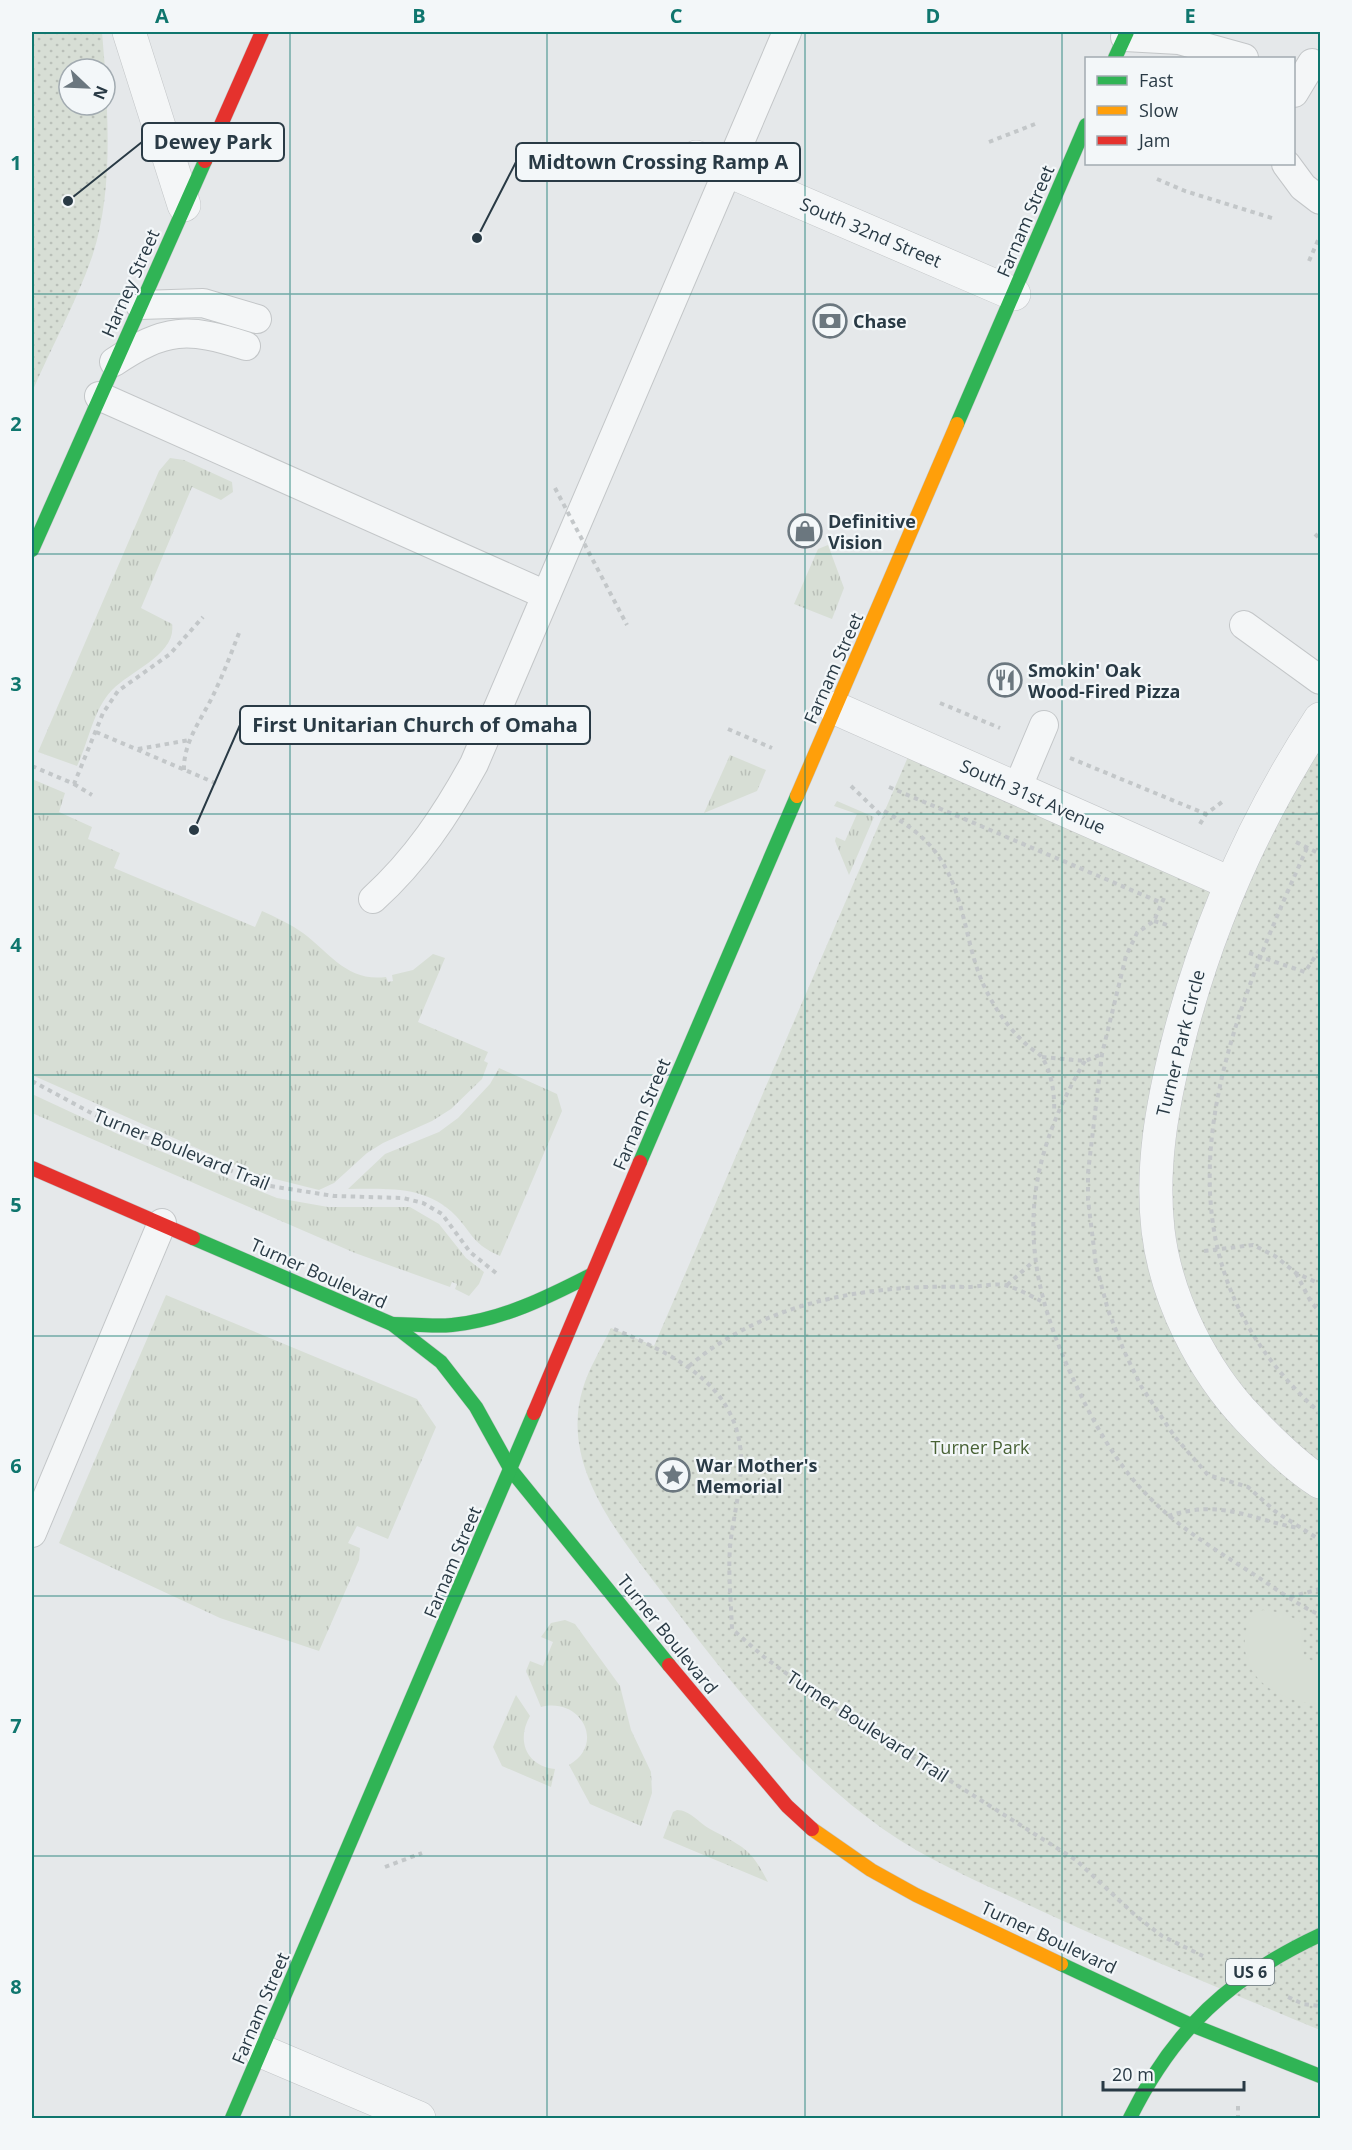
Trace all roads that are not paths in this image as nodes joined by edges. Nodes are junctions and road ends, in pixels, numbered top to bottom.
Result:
1 (129, 32) edge
2 (262, 32) edge
3 (787, 32) edge
4 (1122, 42) edge
5 (1152, 57) edge
6 (1240, 57) edge
7 (1309, 62) edge
8 (1295, 89) edge
9 (1085, 127) edge
10 (696, 157) dead end
11 (1287, 165) edge
12 (728, 171) junction
13 (1320, 200) edge
14 (184, 205) junction
15 (1014, 294) junction
16 (140, 304) junction
17 (257, 319) dead end
18 (246, 346) dead end
19 (114, 362) junction
20 (99, 396) junction
21 (32, 550) edge
22 (546, 595) junction
23 (1244, 625) dead end
24 (1320, 680) edge
25 (835, 708) junction
26 (1320, 719) edge
27 (1044, 725) dead end
28 (1017, 789) junction
29 (1230, 883) junction
30 (373, 899) dead end
31 (32, 1167) edge
32 (162, 1223) junction
33 (591, 1275) junction
34 (392, 1324) junction
35 (512, 1470) junction
36 (1320, 1482) edge
37 (32, 1533) edge
38 (1320, 1935) edge
39 (1189, 2024) junction
40 (261, 2051) junction
41 (1320, 2076) edge
42 (232, 2118) edge
43 (419, 2118) edge
44 (1130, 2118) edge

1 - 14 street
2 - 14 main road, Harney Street
3 - 12 lane
4 - 5 lane
4 - 6 lane
7 - 8 lane
9 - 15 main road, Farnam Street
10 - 12 street, South 32nd Street
11 - 13 lane
12 - 15 street, South 32nd Street
12 - 22 lane
14 - 16 main road, Harney Street
15 - 25 main road, Farnam Street
16 - 17 lane
16 - 19 main road, Harney Street
18 - 19 lane
19 - 20 main road, Harney Street
20 - 21 main road, Harney Street
20 - 22 lane
22 - 30 lane
23 - 24 lane
25 - 28 street, South 31st Avenue
25 - 33 main road, Farnam Street
26 - 29 street, Turner Park Circle
27 - 28 lane
28 - 29 street, South 31st Avenue
29 - 36 street, Turner Park Circle
31 - 32 main road, Turner Boulevard
32 - 34 main road, Turner Boulevard
32 - 37 lane
33 - 34 main road
33 - 35 main road, Farnam Street
34 - 35 main road, Turner Boulevard
35 - 39 main road, Turner Boulevard
35 - 40 main road, Farnam Street
38 - 39 main road, US 6
39 - 41 main road, Turner Boulevard
39 - 44 main road, US 6
40 - 42 main road, Farnam Street
40 - 43 street

